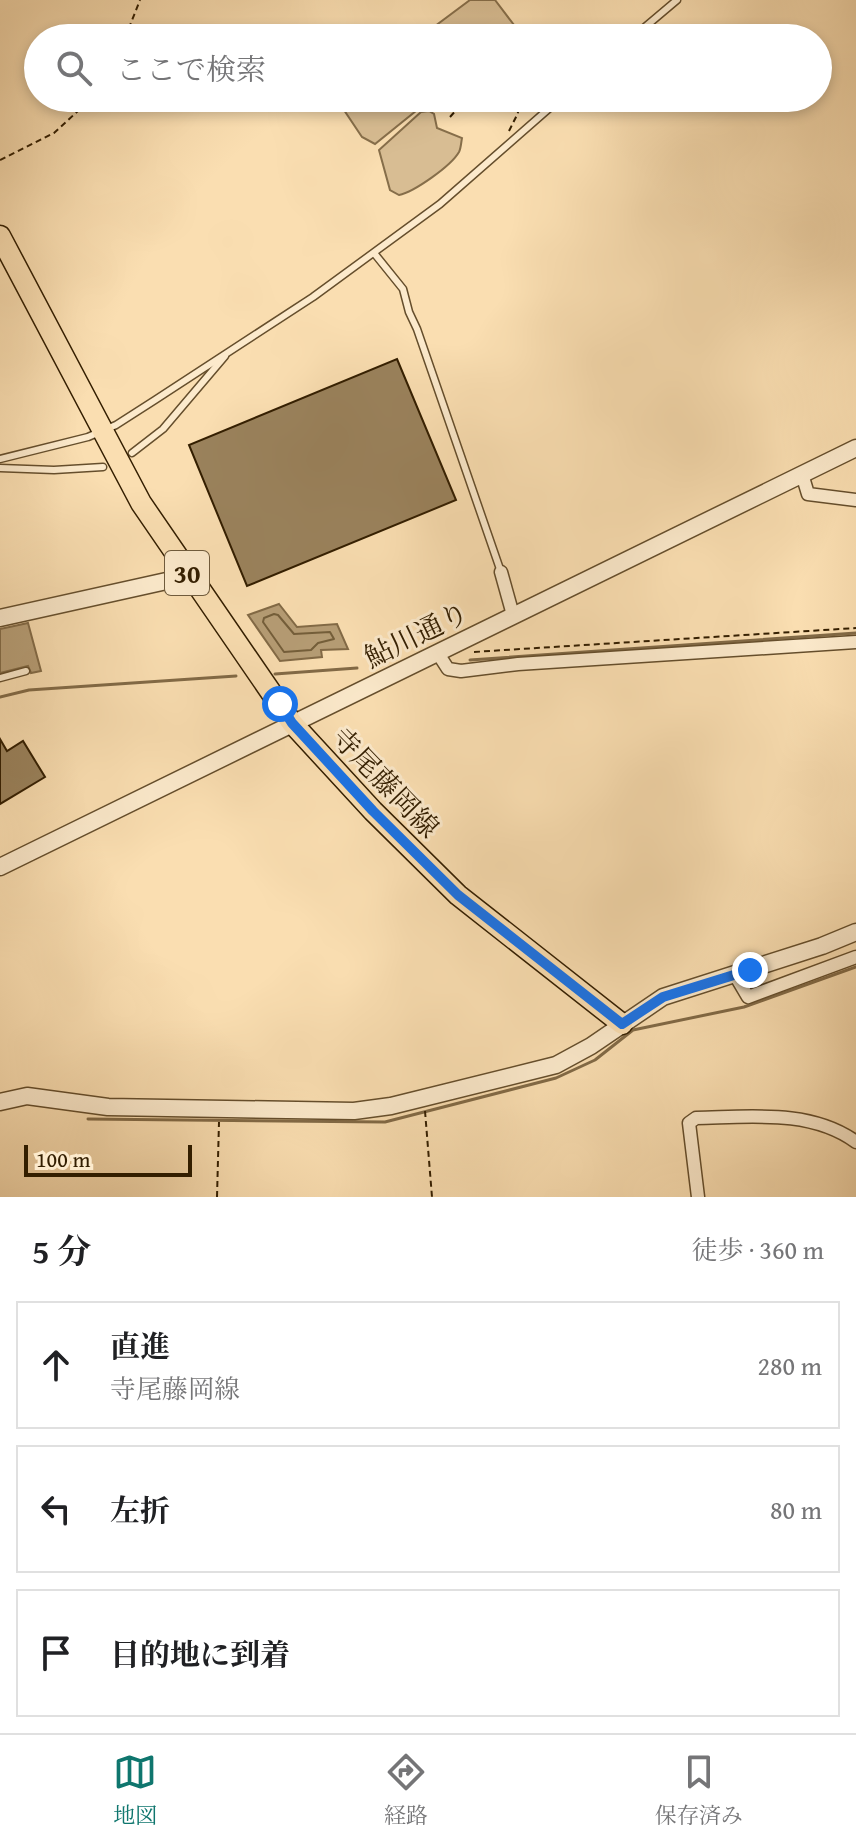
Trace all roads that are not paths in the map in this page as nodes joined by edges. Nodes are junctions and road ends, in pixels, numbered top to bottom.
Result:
1 (677, 0) edge
2 (649, 24) edge
3 (545, 112) edge
4 (0, 236) edge
5 (374, 253) junction
6 (233, 347) junction
7 (98, 423) junction
8 (856, 448) edge
9 (132, 453) dead end
10 (0, 459) edge
11 (103, 467) dead end
12 (0, 468) edge
13 (802, 474) junction
14 (856, 500) edge
15 (501, 572) joint
16 (189, 576) junction
17 (513, 615) junction
18 (0, 618) edge
19 (856, 642) edge
20 (437, 652) junction
21 (26, 671) dead end
22 (0, 678) edge
23 (292, 723) junction
24 (0, 867) edge
25 (856, 932) edge
26 (856, 957) edge
27 (735, 975) junction
28 (622, 1024) junction
29 (0, 1102) edge
30 (856, 1142) edge
31 (698, 1197) edge

1 - 2 lane
3 - 5 lane
4 - 7 main road, 寺尾藤岡線 / 30
5 - 6 lane
5 - 15 lane
6 - 7 lane
6 - 9 lane
7 - 10 lane
7 - 16 main road, 寺尾藤岡線 / 30
8 - 13 street, 鮎川通り
11 - 12 lane
13 - 14 street
13 - 17 street, 鮎川通り
15 - 17 street
16 - 18 street
16 - 23 main road, 寺尾藤岡線 / 30
17 - 20 street, 鮎川通り
19 - 20 street
20 - 23 street, 鮎川通り
21 - 22 lane
23 - 24 street, 鮎川通り
23 - 28 main road, 寺尾藤岡線
25 - 27 street
26 - 27 street
27 - 28 street
28 - 29 street
30 - 31 street

